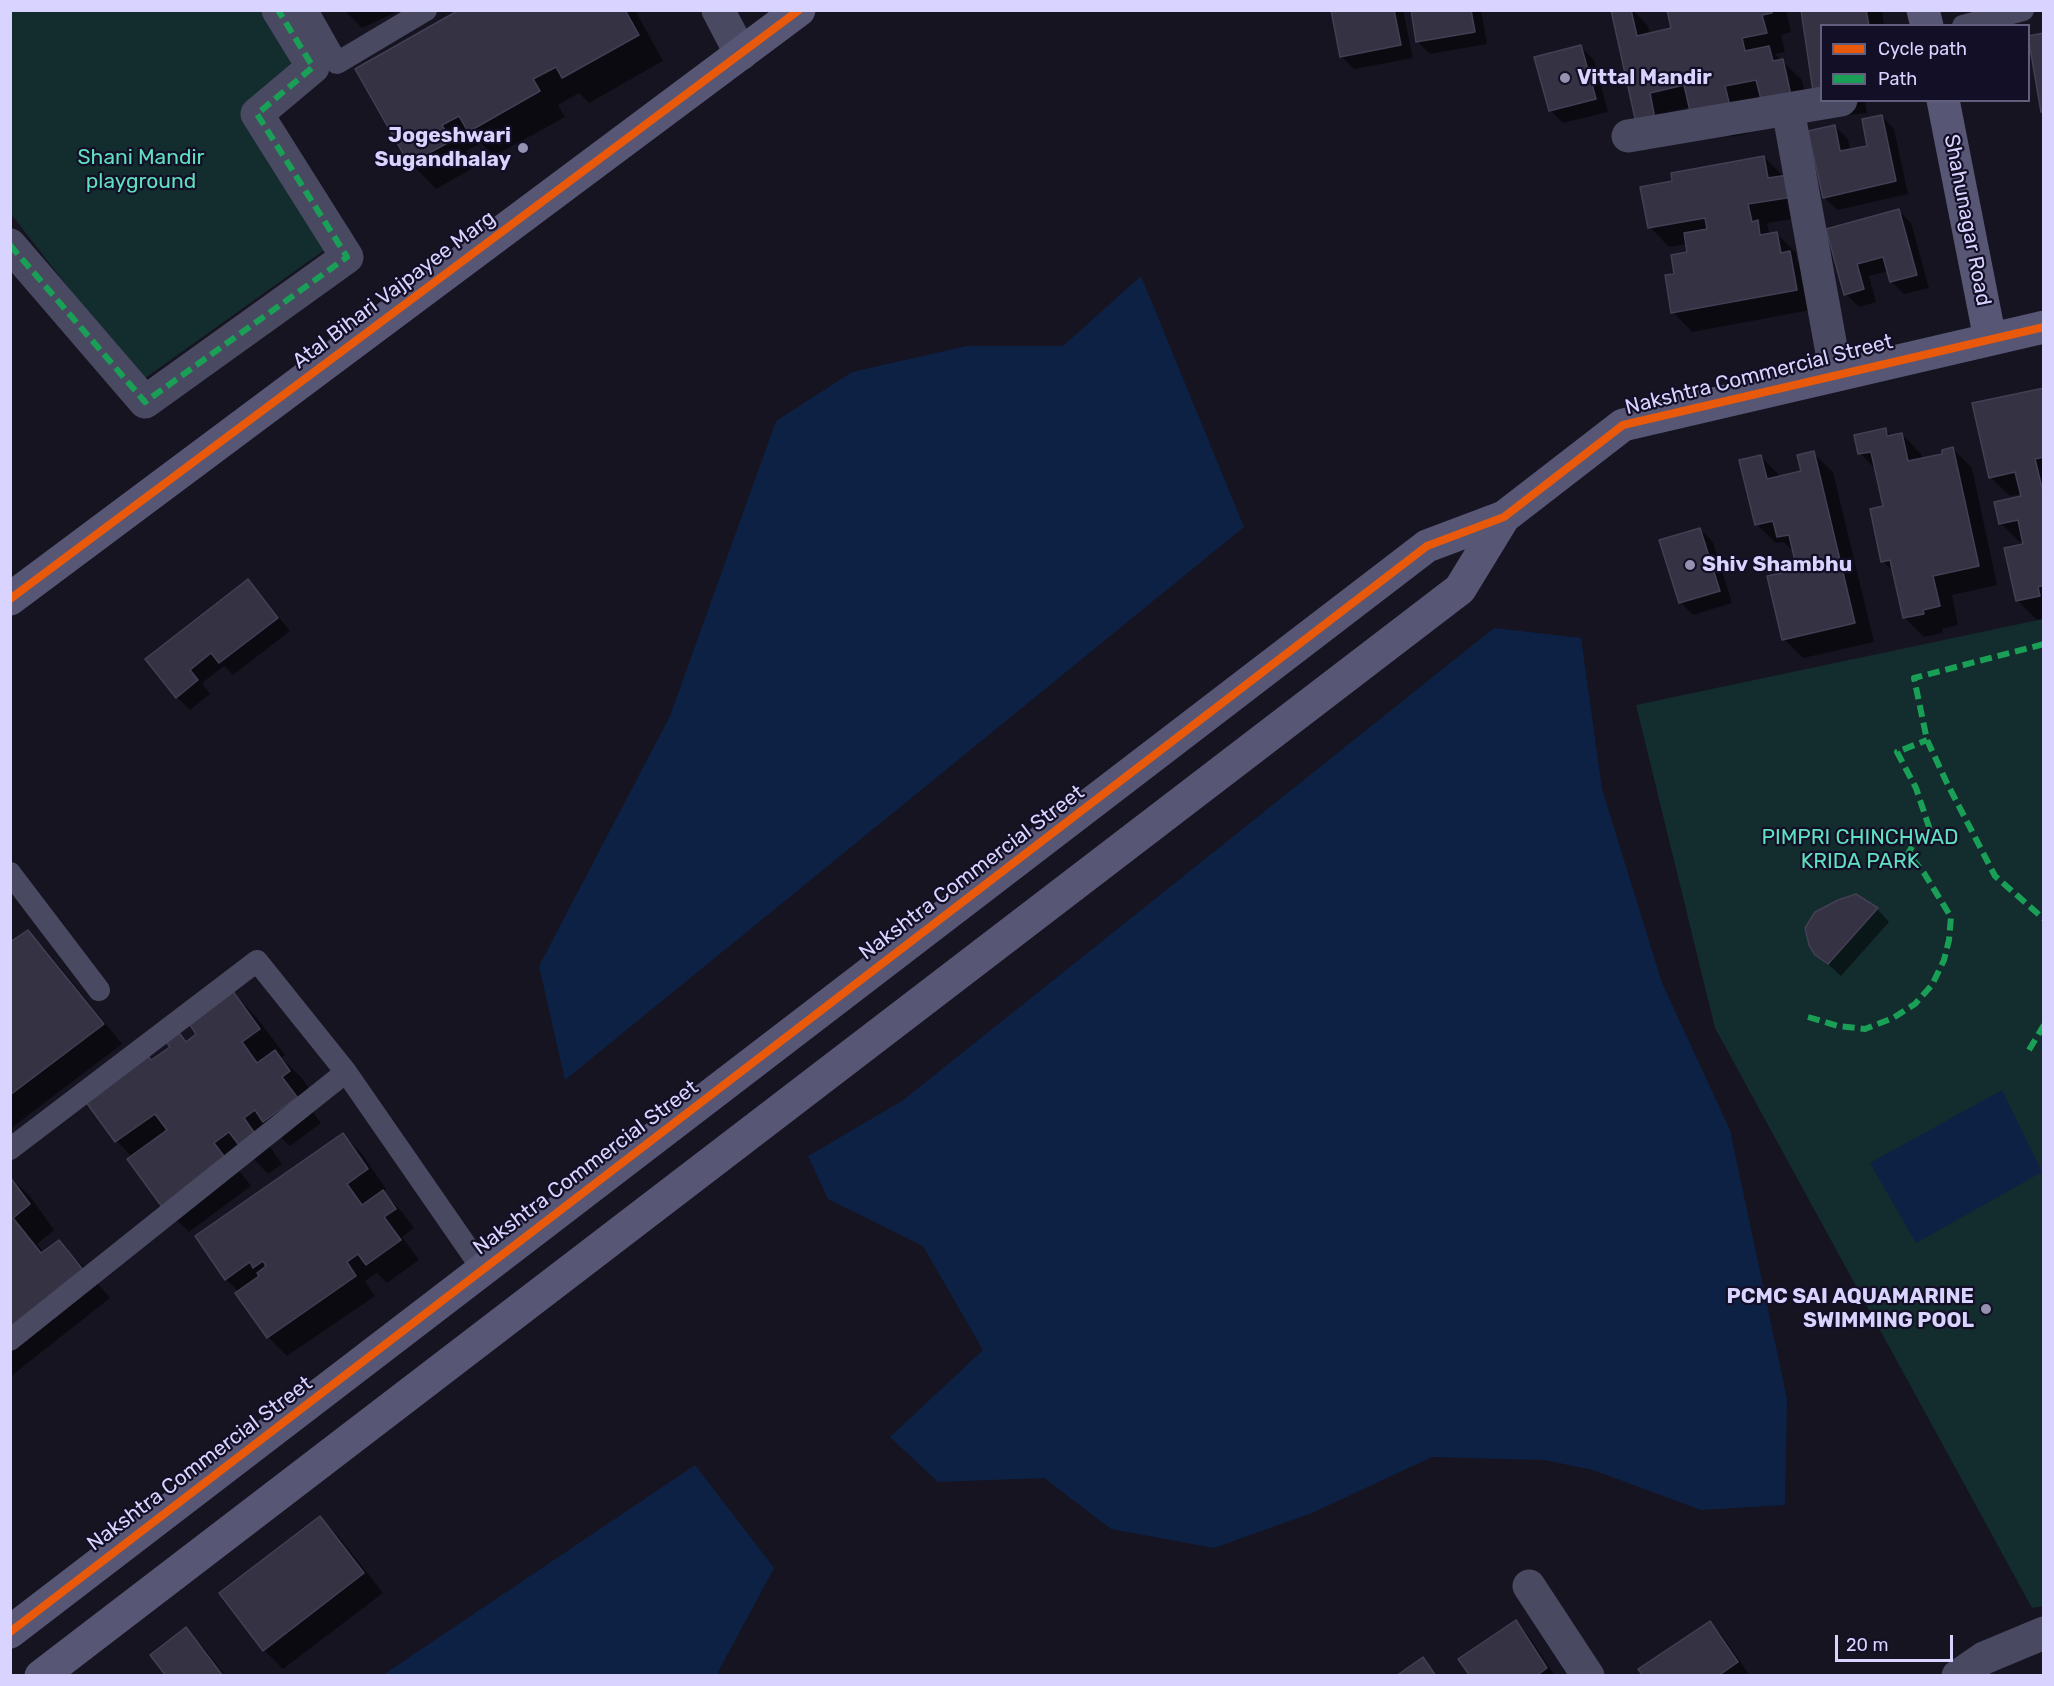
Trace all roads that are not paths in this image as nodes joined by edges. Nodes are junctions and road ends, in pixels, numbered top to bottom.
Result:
1 (278, 10) edge
2 (307, 10) edge
3 (426, 10) edge
4 (718, 10) edge
5 (799, 10) edge
6 (2023, 10) edge
7 (1970, 24) edge
8 (741, 54) junction
9 (1829, 102) edge
10 (1943, 102) edge
11 (1788, 109) junction
12 (1628, 136) dead end
13 (10, 245) edge
14 (2043, 327) edge
15 (1990, 339) junction
16 (1836, 375) junction
17 (1504, 517) junction
18 (10, 599) edge
19 (10, 873) edge
20 (99, 990) dead end
21 (346, 1072) junction
22 (10, 1149) edge
23 (483, 1270) junction
24 (10, 1340) edge
25 (1529, 1587) dead end
26 (10, 1632) edge
27 (2043, 1633) edge
28 (41, 1676) edge
29 (1588, 1676) edge
30 (1958, 1676) edge

1 - 13 street
2 - 3 lane
4 - 8 street
5 - 8 street, Atal Bihari Vajpayee Marg
6 - 7 lane
8 - 18 street, Atal Bihari Vajpayee Marg
9 - 11 street
10 - 15 street, Shahunagar Road
11 - 12 street
11 - 16 street
14 - 15 street, Nakshtra Commercial Street
15 - 16 street, Nakshtra Commercial Street
16 - 17 street, Nakshtra Commercial Street
17 - 23 street, Nakshtra Commercial Street
17 - 28 street, Nakshtra Commercial Street
19 - 20 lane
21 - 22 lane
21 - 23 lane
21 - 24 lane
23 - 26 street, Nakshtra Commercial Street
25 - 29 street
27 - 30 street

